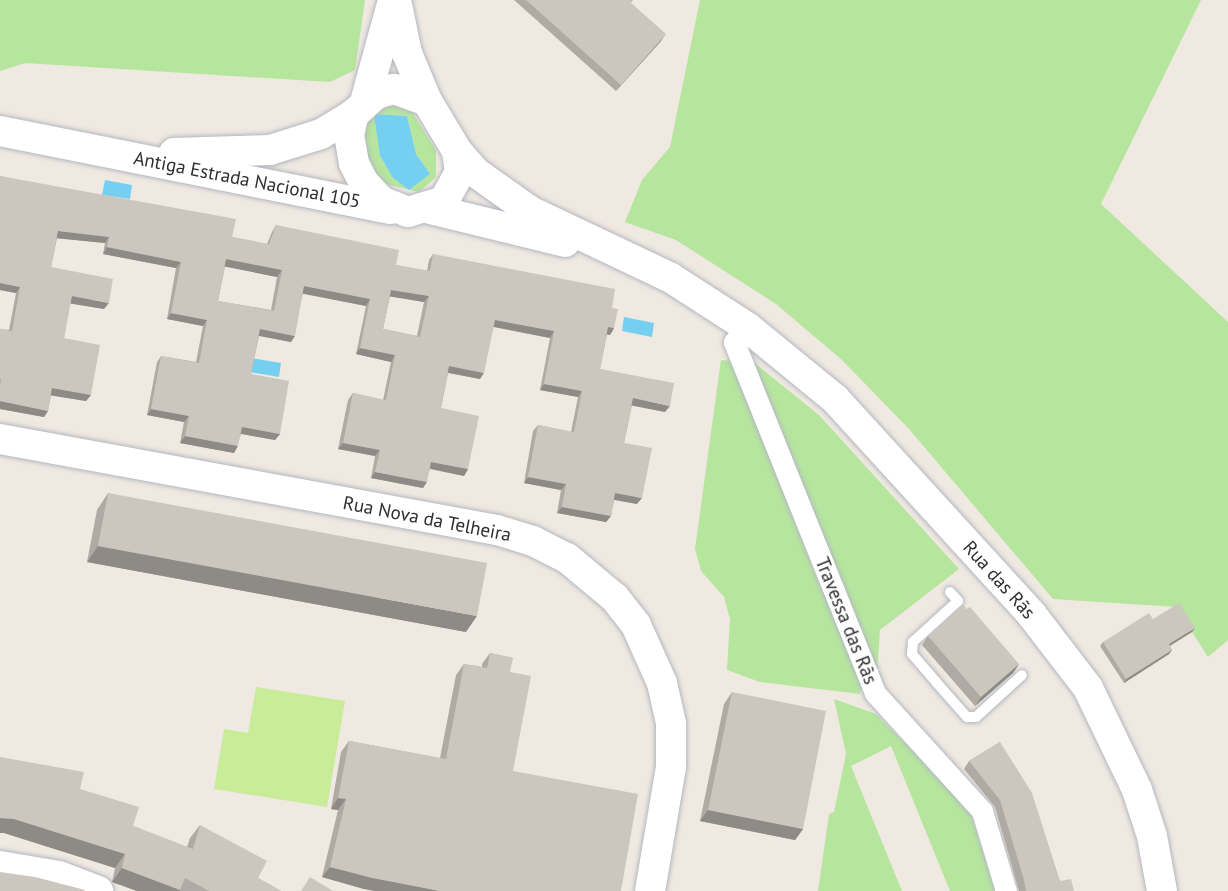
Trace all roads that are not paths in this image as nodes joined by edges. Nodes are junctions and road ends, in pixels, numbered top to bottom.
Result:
1 (395, 0) edge
2 (426, 101) junction
3 (360, 108) junction
4 (0, 131) edge
5 (87, 149) junction
6 (457, 151) junction
7 (419, 211) junction
8 (620, 255) junction
9 (747, 327) junction
10 (0, 439) edge
11 (950, 592) dead end
12 (1022, 676) dead end
13 (0, 866) edge
14 (98, 891) edge
15 (650, 891) edge
16 (1006, 891) edge
17 (1162, 891) edge

1 - 2 main road
1 - 3 main road
2 - 3 main road
2 - 6 main road
3 - 5 main road, Antiga Estrada Nacional 105
3 - 7 main road
4 - 5 main road, Antiga Estrada Nacional 105
5 - 7 main road, Antiga Estrada Nacional 105
6 - 7 main road
6 - 8 main road, Antiga Estrada Nacional 105
7 - 8 main road, Antiga Estrada Nacional 105
8 - 9 main road, Antiga Estrada Nacional 105
9 - 16 street, Travessa das Rãs
9 - 17 main road, Rua das Rãs
10 - 15 main road, Rua Nova da Telheira
11 - 12 lane
13 - 14 main road

